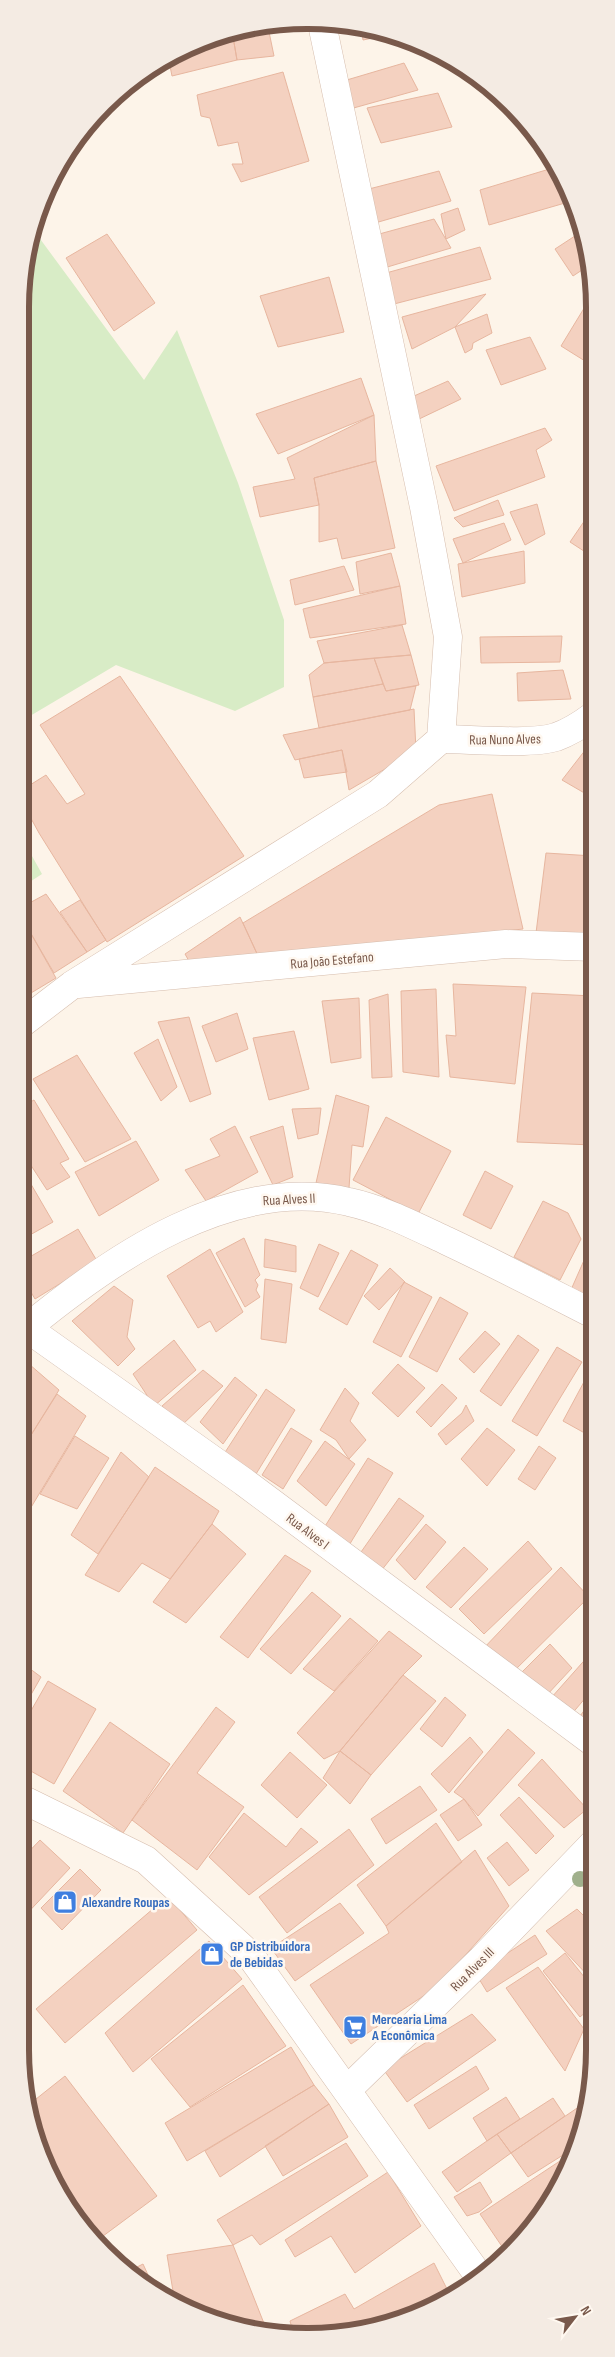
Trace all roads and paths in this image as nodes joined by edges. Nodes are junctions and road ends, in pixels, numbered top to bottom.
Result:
1 (323, 29) edge
2 (586, 721) edge
3 (441, 739) junction
4 (586, 947) edge
5 (72, 985) junction
6 (29, 1019) edge
7 (586, 1311) edge
8 (29, 1322) edge
9 (29, 1330) edge
10 (586, 1738) edge
11 (29, 1802) edge
12 (586, 1850) edge
13 (347, 2090) junction
14 (476, 2271) edge

1 - 3 street
2 - 3 street, Rua Nuno Alves
3 - 5 street
4 - 5 street, Rua João Estefano
5 - 6 street
7 - 8 street, Rua Alves II
9 - 10 street, Rua Alves I
11 - 13 street
12 - 13 street, Rua Alves III
13 - 14 street

